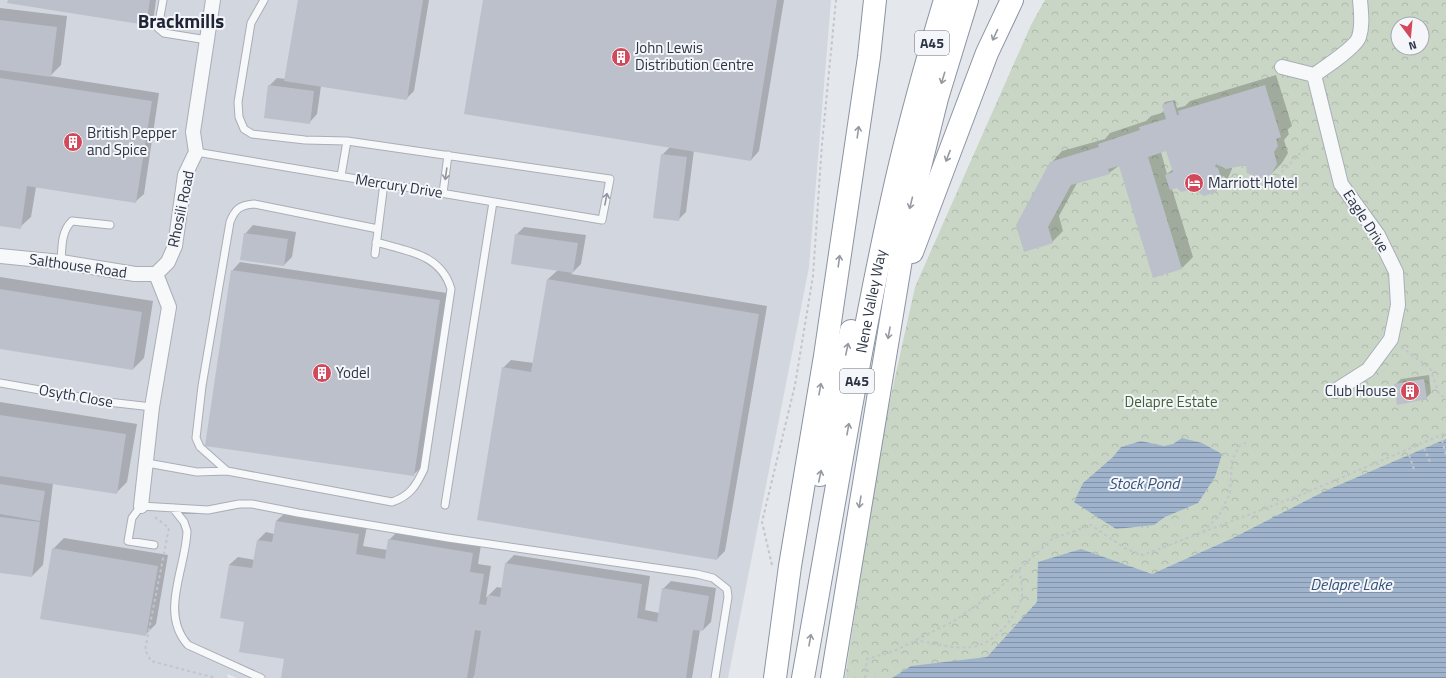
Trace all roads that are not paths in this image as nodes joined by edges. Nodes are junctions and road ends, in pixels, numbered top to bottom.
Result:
1 (163, 0) edge
2 (213, 0) edge
3 (264, 0) edge
4 (874, 0) edge
5 (944, 0) edge
6 (967, 0) edge
7 (1012, 0) edge
8 (1360, 0) edge
9 (207, 40) junction
10 (1282, 67) dead end
11 (1314, 75) junction
12 (920, 87) junction
13 (347, 140) junction
14 (196, 152) junction
15 (448, 155) junction
16 (341, 176) junction
17 (384, 183) junction
18 (443, 193) junction
19 (493, 202) junction
20 (110, 225) dead end
21 (378, 229) junction
22 (376, 242) junction
23 (375, 254) dead end
24 (0, 256) edge
25 (61, 262) junction
26 (156, 274) junction
27 (896, 294) junction
28 (0, 383) edge
29 (1335, 391) dead end
30 (152, 407) junction
31 (147, 463) junction
32 (227, 471) junction
33 (445, 505) dead end
34 (141, 506) junction
35 (173, 508) junction
36 (154, 545) dead end
37 (261, 678) edge
38 (715, 678) edge
39 (775, 678) edge
40 (803, 678) edge
41 (832, 678) edge

1 - 9 lane
2 - 9 street, Rhosili Road
3 - 13 lane
39 -> 4 highway
5 - 12 highway, Nene Valley Way / A45
6 -> 27 highway, Nene Valley Way / A45
7 -> 27 highway
8 - 11 street
9 - 14 street, Rhosili Road
10 - 11 street
11 - 29 street, Eagle Drive
39 -> 12 highway
40 -> 12 highway, Nene Valley Way / A45
13 - 15 lane
13 - 16 lane
14 - 16 lane, Mercury Drive
14 - 26 street, Rhosili Road
15 -> 18 lane
19 -> 15 lane, Mercury Drive
16 - 17 lane, Mercury Drive
17 - 18 lane, Mercury Drive
17 - 21 lane
18 - 19 lane, Mercury Drive
19 - 33 lane
20 - 25 lane
21 - 22 lane
21 - 32 lane
22 - 23 lane
22 - 32 lane
24 - 25 street, Salthouse Road
25 - 26 street, Salthouse Road
26 - 30 street
27 -> 41 highway, Nene Valley Way / A45
28 - 30 lane, Osyth Close
30 - 31 street
31 - 32 lane
31 - 34 street
34 - 35 lane
34 - 36 lane
35 - 37 lane
35 - 38 lane

